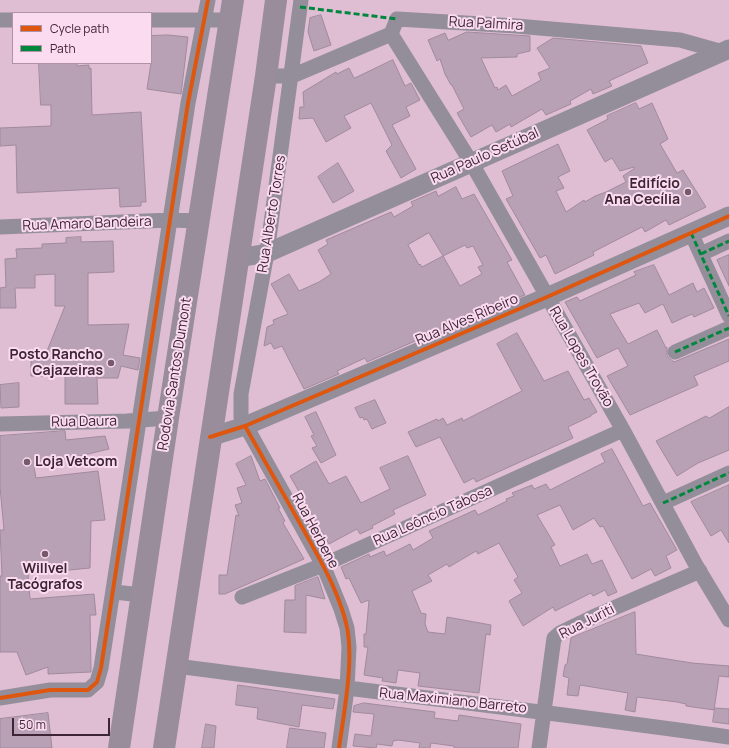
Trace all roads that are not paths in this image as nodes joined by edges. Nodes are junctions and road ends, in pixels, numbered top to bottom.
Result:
1 (208, 0) edge
2 (276, 0) edge
3 (301, 0) edge
4 (232, 10) edge
5 (205, 19) junction
6 (0, 20) edge
7 (12, 20) edge
8 (152, 20) edge
9 (391, 34) junction
10 (726, 51) edge
11 (266, 76) junction
12 (292, 76) junction
13 (471, 162) junction
14 (729, 216) edge
15 (171, 220) junction
16 (198, 221) junction
17 (0, 227) edge
18 (691, 233) junction
19 (729, 241) edge
20 (267, 253) junction
21 (701, 254) junction
22 (239, 258) junction
23 (547, 297) junction
24 (729, 316) edge
25 (729, 328) edge
26 (675, 352) dead end
27 (168, 418) junction
28 (139, 420) junction
29 (0, 424) edge
30 (245, 426) junction
31 (623, 430) junction
32 (210, 437) junction
33 (729, 473) edge
34 (663, 503) junction
35 (323, 566) junction
36 (700, 571) junction
37 (114, 592) junction
38 (142, 595) junction
39 (242, 597) dead end
40 (729, 620) edge
41 (176, 666) junction
42 (347, 689) junction
43 (0, 698) edge
44 (545, 711) junction
45 (729, 737) edge
46 (119, 748) edge
47 (164, 748) edge
48 (339, 748) edge
49 (540, 748) edge

1 - 5 street
2 - 11 highway
3 - 12 street, Rua Alberto Torres
4 - 5 street
4 - 16 highway, Rodovia Santos Dumont
5 - 8 street
5 - 15 street
6 - 7 street
9 - 10 street, Rua Palmira
9 - 12 street
9 - 13 street, Rua Lopes Trovão
10 - 13 street, Rua Paulo Setúbal
11 - 12 street
11 - 22 highway
12 - 20 street, Rua Alberto Torres
13 - 20 street, Rua Paulo Setúbal
13 - 23 street, Rua Lopes Trovão
14 - 18 street, Rua Alves Ribeiro
15 - 16 street, Rua Amaro Bandeira
15 - 17 street, Rua Amaro Bandeira
15 - 28 street
16 - 27 highway, Rodovia Santos Dumont
18 - 21 street
18 - 23 street, Rua Alves Ribeiro
19 - 21 street
20 - 22 street, Rua Paulo Setúbal
20 - 30 street, Rua Alberto Torres
21 - 24 street
22 - 32 highway
23 - 30 street, Rua Alves Ribeiro
23 - 31 street, Rua Lopes Trovão
25 - 26 street
27 - 28 street, Rua Daura
27 - 38 highway, Rodovia Santos Dumont
28 - 29 street, Rua Daura
28 - 37 street
30 - 32 street, Rua Alves Ribeiro
30 - 35 street, Rua Herbene
31 - 34 street, Rua Lopes Trovão
31 - 35 street, Rua Leôncio Tabosa
32 - 41 highway
33 - 34 street
34 - 36 street, Rua Lopes Trovão
35 - 39 street, Rua Leôncio Tabosa
35 - 42 street, Rua Herbene
36 - 40 street, Rua Lopes Trovão
36 - 44 street, Rua Juriti
37 - 38 street
37 - 43 street
38 - 46 highway, Rodovia Santos Dumont
41 - 42 street, Rua Maximiano Barreto
41 - 47 highway
42 - 44 street, Rua Maximiano Barreto
42 - 48 street, Rua Herbene
44 - 45 street, Rua Maximiano Barreto
44 - 49 street, Rua Juriti

